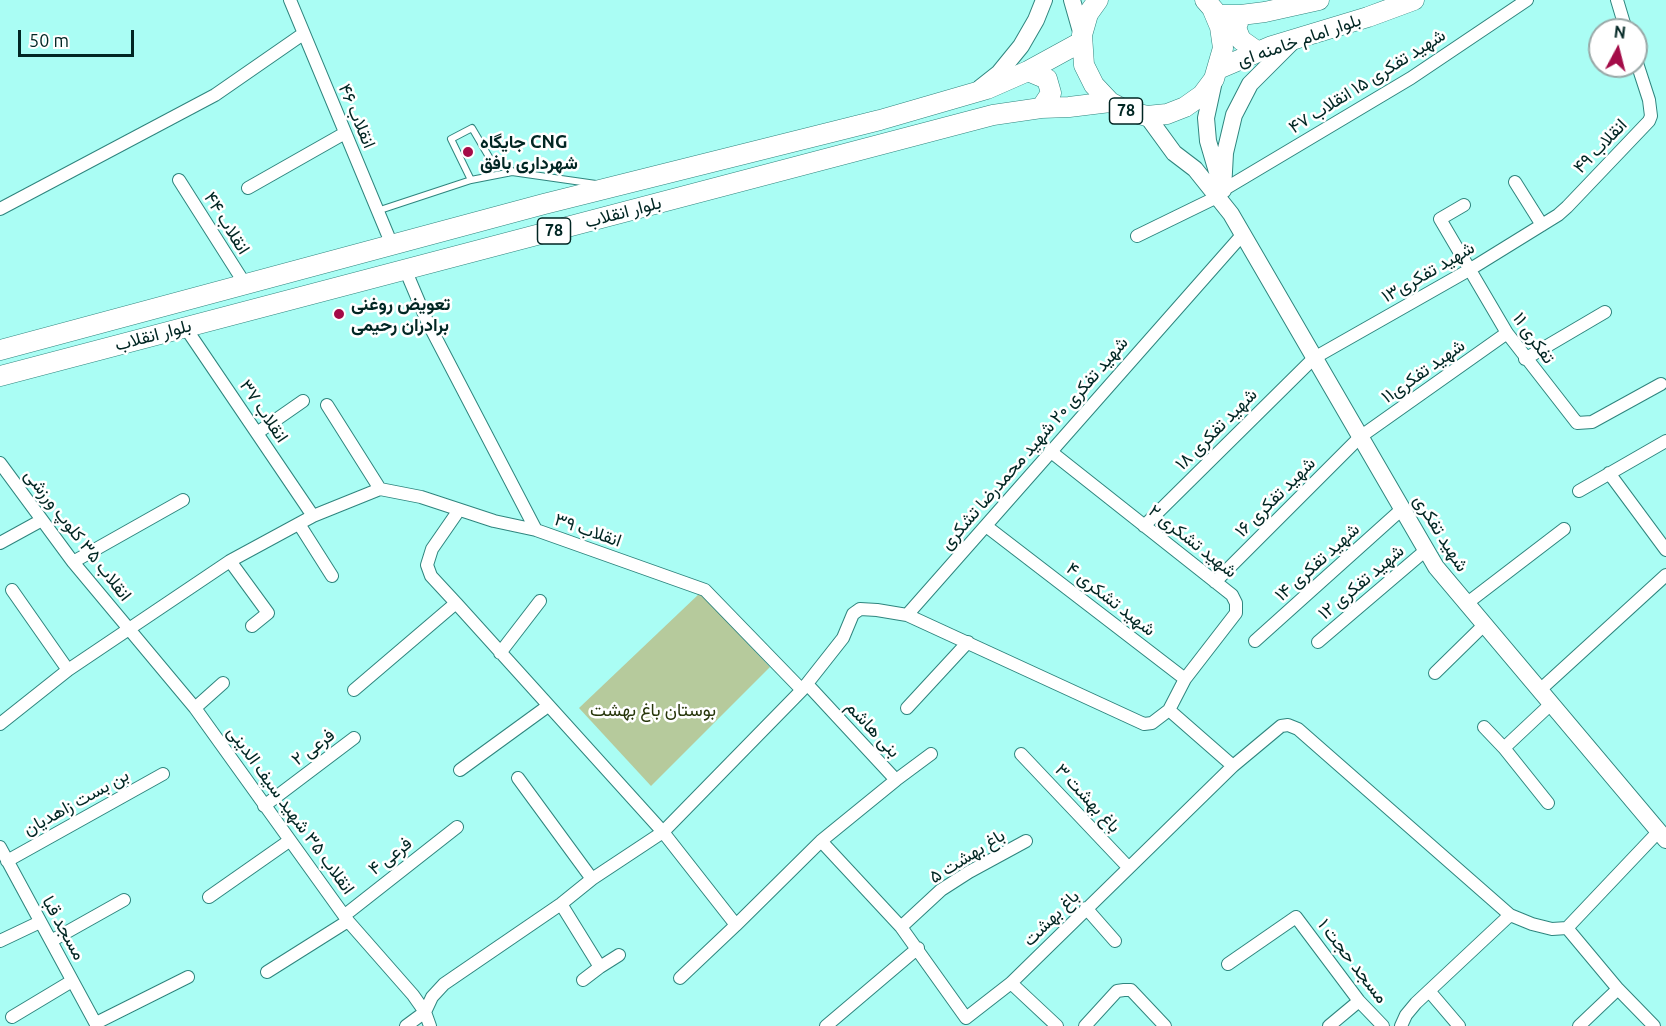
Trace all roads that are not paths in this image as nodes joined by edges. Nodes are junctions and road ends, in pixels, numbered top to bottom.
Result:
1 (290, 0) edge
2 (1044, 0) edge
3 (1072, 0) edge
4 (1098, 0) edge
5 (1205, 0) edge
6 (1318, 0) edge
7 (1414, 0) edge
8 (1527, 0) edge
9 (1617, 0) edge
10 (1241, 15) junction
11 (1622, 18) edge
12 (303, 34) junction
13 (1082, 38) junction
14 (1296, 38) junction
15 (1258, 52) junction
16 (1028, 71) junction
17 (1216, 74) junction
18 (1641, 78) edge
19 (975, 92) junction
20 (1110, 102) junction
21 (1041, 108) junction
22 (1146, 116) junction
23 (345, 133) junction
24 (512, 172) junction
25 (179, 180) dead end
26 (471, 180) junction
27 (1515, 182) dead end
28 (615, 186) junction
29 (248, 188) dead end
30 (1220, 193) junction
31 (1464, 206) dead end
32 (0, 209) edge
33 (377, 211) junction
34 (1558, 215) joint
35 (1542, 225) junction
36 (1243, 234) junction
37 (1137, 236) dead end
38 (392, 245) junction
39 (405, 269) junction
40 (1469, 270) junction
41 (245, 284) junction
42 (1605, 312) dead end
43 (125, 316) junction
44 (185, 327) junction
45 (67, 332) junction
46 (1507, 333) junction
47 (129, 341) junction
48 (0, 350) edge
49 (73, 356) junction
50 (1314, 358) junction
51 (1525, 359) junction
52 (0, 376) edge
53 (1661, 384) dead end
54 (303, 401) dead end
55 (327, 405) dead end
56 (257, 433) junction
57 (1360, 437) junction
58 (1666, 441) edge
59 (1050, 451) junction
60 (0, 463) edge
61 (1609, 473) junction
62 (380, 489) junction
63 (1579, 491) dead end
64 (183, 500) dead end
65 (1402, 509) junction
66 (459, 510) junction
67 (313, 516) junction
68 (42, 520) junction
69 (299, 524) junction
70 (986, 526) junction
71 (1144, 526) junction
72 (1564, 529) dead end
73 (536, 530) junction
74 (0, 543) edge
75 (1426, 550) junction
76 (1666, 550) edge
77 (230, 561) junction
78 (73, 562) junction
79 (1666, 575) edge
80 (332, 576) dead end
81 (1215, 582) junction
82 (12, 590) dead end
83 (540, 601) dead end
84 (456, 603) junction
85 (1466, 604) junction
86 (907, 615) junction
87 (1484, 625) junction
88 (252, 626) dead end
89 (128, 629) junction
90 (1255, 641) dead end
91 (968, 642) junction
92 (1318, 642) dead end
93 (500, 653) junction
94 (68, 669) junction
95 (1436, 674) dead end
96 (1185, 679) junction
97 (223, 683) dead end
98 (804, 687) junction
99 (354, 690) dead end
100 (1546, 696) junction
101 (548, 706) junction
102 (195, 708) junction
103 (907, 708) dead end
104 (1169, 710) junction
105 (0, 724) edge
106 (1484, 727) dead end
107 (354, 738) dead end
108 (1504, 747) junction
109 (931, 754) dead end
110 (1021, 754) dead end
111 (1233, 766) junction
112 (460, 770) dead end
113 (163, 774) dead end
114 (518, 778) dead end
115 (896, 780) junction
116 (1548, 803) dead end
117 (264, 806) junction
118 (457, 826) dead end
119 (663, 832) junction
120 (1662, 836) edge
121 (290, 841) junction
122 (821, 841) junction
123 (1026, 841) dead end
124 (0, 847) edge
125 (7, 861) junction
126 (1128, 867) junction
127 (592, 879) junction
128 (208, 897) dead end
129 (124, 900) dead end
130 (561, 904) junction
131 (1086, 908) junction
132 (1510, 915) junction
133 (347, 918) junction
134 (40, 922) junction
135 (736, 925) junction
136 (901, 927) junction
137 (1566, 928) junction
138 (51, 941) junction
139 (1114, 941) dead end
140 (0, 942) edge
141 (918, 948) junction
142 (619, 955) dead end
143 (1228, 964) dead end
144 (600, 967) junction
145 (267, 972) dead end
146 (188, 977) dead end
147 (680, 978) dead end
148 (583, 980) dead end
149 (72, 981) junction
150 (1011, 983) junction
151 (1618, 988) junction
152 (1430, 992) junction
153 (1359, 1001) junction
154 (424, 1011) junction
155 (12, 1017) dead end
156 (962, 1022) edge
157 (1052, 1024) edge
158 (97, 1025) edge
159 (406, 1026) edge
160 (430, 1026) edge
161 (826, 1026) edge
162 (1085, 1026) edge
163 (1165, 1026) edge
164 (1329, 1026) edge
165 (1383, 1026) edge
166 (1401, 1026) edge
167 (1460, 1026) edge
168 (1579, 1026) edge
169 (1654, 1026) edge

1 - 12 street, انقلاب ۴۶
2 - 19 street
3 - 13 street
4 - 13 main road
5 - 10 main road, بلوار امام خامنه ای
5 - 17 main road
6 - 10 main road, بلوار امام خامنه ای
7 - 14 main road, بلوار امام خامنه ای / 78
8 - 30 street, شهید تفکری ۱۵ انقلاب ۴۷
9 - 11 street
10 - 15 main road
12 - 23 street, انقلاب ۴۶
12 - 32 street
13 - 16 main road, بلوار انقلاب / 78
13 - 20 main road, 78
14 - 15 main road, بلوار امام خامنه ای / 78
14 - 30 street
15 - 17 main road, بلوار امام خامنه ای / 78
16 - 19 main road, بلوار انقلاب / 78
16 - 21 main road
17 - 22 main road, 78
17 - 30 street
18 - 34 street, انقلاب ۴۹
19 - 28 main road, بلوار انقلاب / 78
20 - 21 main road, بلوار انقلاب / 78
20 - 22 main road, 78
21 - 39 main road, بلوار انقلاب / 78
22 - 30 street, شهید تفکری
23 - 29 street
23 - 33 street, انقلاب ۴۶
24 - 26 lane
24 - 26 lane
24 - 28 lane
25 - 41 street, انقلاب ۴۴
26 - 33 lane
27 - 35 street
28 - 38 main road, بلوار انقلاب / 78
30 - 36 street, شهید تفکری
30 - 37 street, شهید تفکری ۱۵ انقلاب ۴۷
31 - 40 street
33 - 38 street, انقلاب ۴۶
34 - 35 street, شهید تفکری۱۳
35 - 40 street, شهید تفکری۱۳
36 - 50 street, شهید تفکری
36 - 59 street, شهید تفکری ۲۰ شهید محمدرضا تشکری
38 - 41 main road, بلوار انقلاب / 78
39 - 44 main road, بلوار انقلاب / 78
39 - 73 street, انقلاب ۳۹
40 - 46 street, تفکری ۱۱
40 - 50 street, شهید تفکری۱۳
41 - 43 main road, بلوار انقلاب / 78
42 - 51 street
43 - 45 main road, بلوار انقلاب / 78
43 - 47 main road
44 - 47 main road, بلوار انقلاب / 78
44 - 56 street, انقلاب ۳۷
45 - 48 main road, بلوار انقلاب / 78
45 - 49 main road
46 - 51 street, تفکری ۱۱
46 - 57 street, شهید تفکری۱۱
47 - 49 main road, بلوار انقلاب / 78
49 - 52 main road, بلوار انقلاب / 78
50 - 57 street, شهید تفکری
50 - 71 street, شهید تفکری ۱۸
51 - 53 street, تفکری ۱۱
54 - 56 street
55 - 62 street
56 - 67 street, انقلاب ۳۷
57 - 65 street, شهید تفکری
57 - 81 street, شهید تفکری ۱۶
58 - 61 street
59 - 70 street, شهید تفکری ۲۰ شهید محمدرضا تشکری
59 - 71 street, شهید تشکری ۲
60 - 68 street, انقلاب ۳۵ کلوپ ورزشی
61 - 63 street
61 - 76 street
62 - 66 street
62 - 67 street
64 - 78 street
65 - 75 street, شهید تفکری
65 - 90 street, شهید تفکری ۱۴
66 - 73 street
66 - 84 street
67 - 69 street
68 - 74 street
68 - 78 street, انقلاب ۳۵ کلوپ ورزشی
69 - 77 street
69 - 80 street
70 - 86 street, شهید تفکری ۲۰ شهید محمدرضا تشکری
70 - 96 street, شهید تشکری ۴
71 - 81 street, شهید تشکری ۲
72 - 85 street
73 - 98 street, انقلاب ۳۹
75 - 85 street, شهید تفکری
75 - 92 street, شهید تفکری ۱۲
77 - 88 street
77 - 89 street
78 - 89 street, انقلاب ۳۵ کلوپ ورزشی
79 - 100 street
81 - 96 street, شهید تشکری ۲
82 - 94 street
83 - 93 street
84 - 93 street
84 - 99 street
85 - 87 street, شهید تفکری
86 - 91 street
86 - 98 street
87 - 95 street
87 - 100 street, شهید تفکری
89 - 94 street
89 - 102 street, انقلاب ۳۵ شهید سیف الدینی
91 - 103 street
91 - 104 street
93 - 101 street
94 - 105 street
96 - 104 street
97 - 102 street
98 - 115 street, بنی هاشم
98 - 119 street
100 - 108 street
100 - 120 street, شهید تفکری
101 - 112 street
101 - 119 street
102 - 117 street, انقلاب ۳۵ شهید سیف الدینی
104 - 111 street
106 - 108 street
107 - 117 street, فرعی ۲
108 - 116 street
109 - 115 street
110 - 126 street, باغ بهشت ۳
111 - 126 street, باغ بهشت
111 - 132 street, باغ بهشت
113 - 125 street, بن بست زاهدیان
114 - 127 street
115 - 122 street, بنی هاشم
117 - 121 street, انقلاب ۳۵ شهید سیف الدینی
118 - 133 street, فرعی ۴
119 - 127 street
119 - 135 street
120 - 137 street
121 - 128 street
121 - 133 street, انقلاب ۳۵ شهید سیف الدینی
122 - 135 street
122 - 136 street, باغ بهشت
123 - 136 street, باغ بهشت ۵
124 - 125 street, مسجد قبا
125 - 134 street, مسجد قبا
126 - 131 street, باغ بهشت
127 - 130 street
129 - 138 street
130 - 144 street
130 - 154 street
131 - 139 street
131 - 150 street, باغ بهشت
132 - 137 street
132 - 152 street
133 - 145 street, فرعی ۴
133 - 154 street, انقلاب ۳۵ شهید سیف الدینی
134 - 138 street, مسجد قبا
134 - 140 street
135 - 147 street
136 - 141 street, باغ بهشت
137 - 151 street
138 - 149 street, مسجد قبا
141 - 156 street, باغ بهشت
141 - 161 street
142 - 144 street
143 - 153 street, مسجد حجت ۱
144 - 148 street
146 - 158 street
149 - 155 street
149 - 158 street, مسجد قبا
150 - 156 street, باغ بهشت
150 - 157 street
151 - 168 street
151 - 169 street
152 - 166 street
152 - 167 street
153 - 164 street
153 - 165 street, مسجد حجت ۱
154 - 159 street
154 - 160 street, انقلاب ۳۵ شهید سیف الدینی
162 - 163 street

